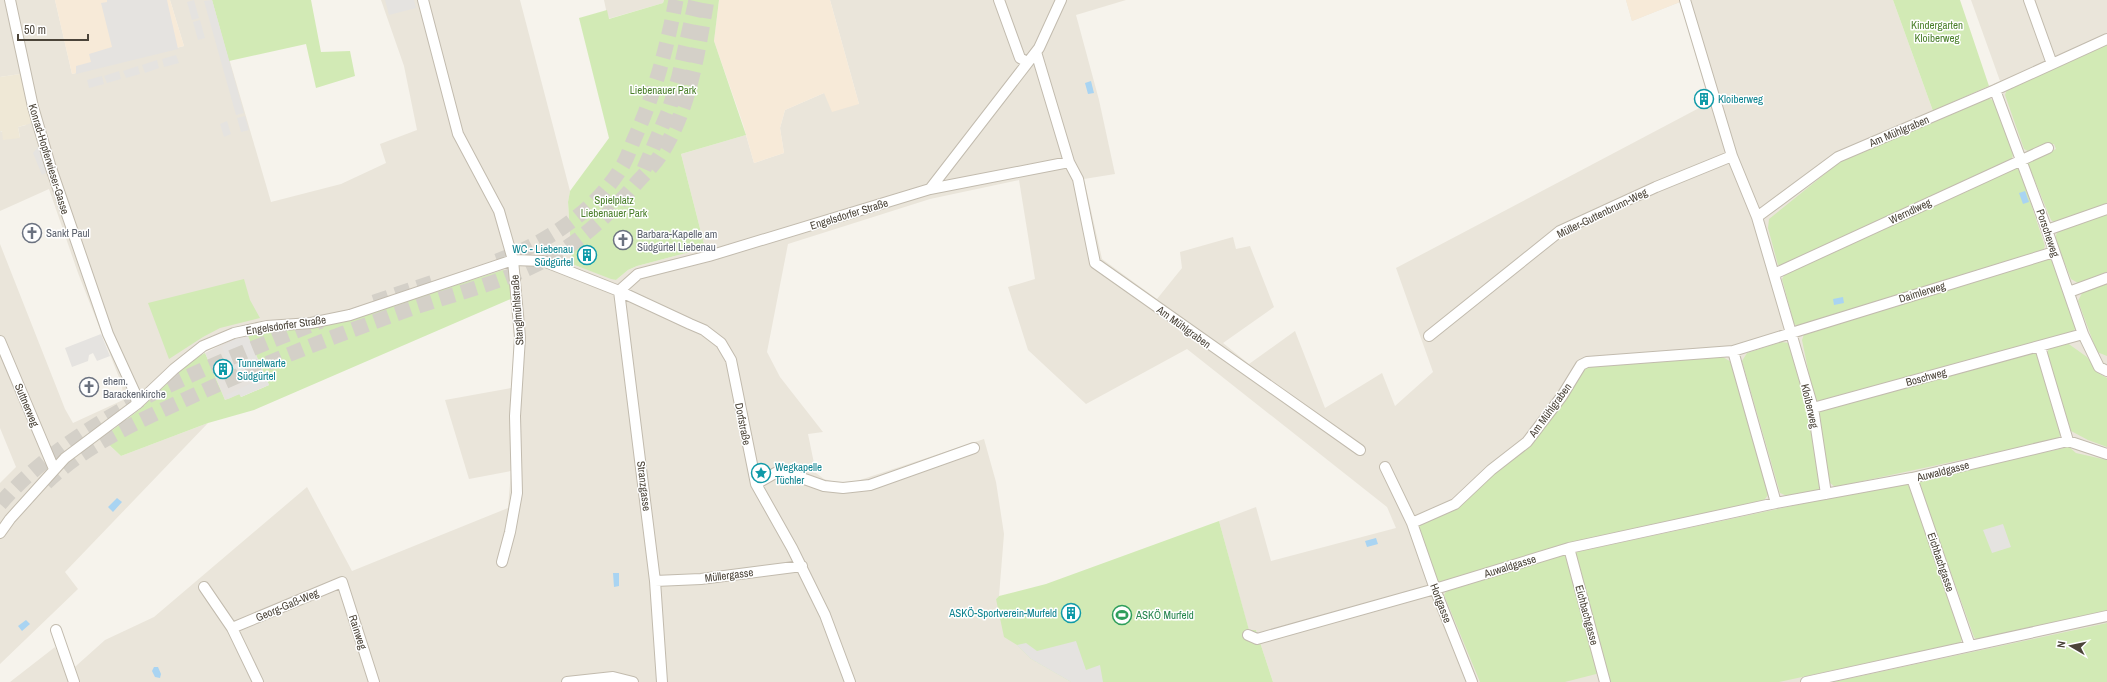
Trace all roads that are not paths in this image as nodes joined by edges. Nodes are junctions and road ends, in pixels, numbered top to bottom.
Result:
1 (10, 0) edge
2 (423, 0) edge
3 (999, 0) edge
4 (1061, 0) edge
5 (1685, 0) edge
6 (2029, 0) edge
7 (2107, 39) edge
8 (1036, 52) junction
9 (1027, 62) junction
10 (2052, 64) junction
11 (1995, 90) junction
12 (2048, 148) dead end
13 (1732, 156) junction
14 (2021, 159) junction
15 (1069, 162) junction
16 (930, 189) junction
17 (2107, 209) edge
18 (1757, 217) junction
19 (2047, 230) junction
20 (2054, 252) junction
21 (513, 260) junction
22 (543, 261) joint
23 (1774, 274) junction
24 (2107, 278) edge
25 (619, 291) junction
26 (2069, 292) junction
27 (1791, 333) junction
28 (2083, 334) junction
29 (1429, 336) dead end
30 (0, 341) edge
31 (2040, 347) junction
32 (1733, 351) junction
33 (2107, 371) edge
34 (137, 404) junction
35 (1813, 408) junction
36 (2068, 441) junction
37 (974, 448) dead end
38 (1360, 450) dead end
39 (2107, 454) edge
40 (1384, 467) dead end
41 (54, 469) junction
42 (1912, 478) junction
43 (756, 484) junction
44 (1826, 494) junction
45 (1776, 503) junction
46 (1412, 523) junction
47 (0, 533) edge
48 (1569, 548) junction
49 (502, 562) dead end
50 (802, 566) junction
51 (655, 581) junction
52 (342, 582) joint
53 (204, 587) dead end
54 (1435, 589) junction
55 (2107, 616) edge
56 (232, 628) junction
57 (56, 630) dead end
58 (1248, 635) dead end
59 (1970, 646) junction
60 (74, 682) edge
61 (258, 682) edge
62 (374, 682) edge
63 (567, 682) edge
64 (633, 682) edge
65 (662, 682) edge
66 (850, 682) edge
67 (1472, 682) edge
68 (1605, 682) edge
69 (1806, 682) edge

1 - 34 street, Konrad-Hopferwieser-Gasse
2 - 21 street, Stanglmühlstraße
3 - 9 street
4 - 8 street
5 - 13 street, Kloiberweg
6 - 10 street
7 - 10 street, Am Mühlgraben
8 - 9 street
8 - 15 street, Am Mühlgraben
9 - 16 street
10 - 11 street, Am Mühlgraben
11 - 14 street, Porscheweg
11 - 18 street, Am Mühlgraben
12 - 14 street, Werndlweg
13 - 18 street, Kloiberweg
13 - 29 street, Müller-Guttenbrunn-Weg
14 - 19 street, Porscheweg
14 - 23 street, Werndlweg
15 - 16 street
15 - 38 street, Am Mühlgraben
16 - 25 street, Engelsdorfer Straße
17 - 19 street
18 - 23 street, Kloiberweg
19 - 20 street, Porscheweg
20 - 26 street, Porscheweg
20 - 27 street, Daimlerweg
21 - 22 street, Engelsdorfer Straße
21 - 34 street, Engelsdorfer Straße
21 - 49 street, Stanglmühlstraße
22 - 25 street, Dorfstraße
23 - 27 street, Kloiberweg
24 - 26 street
25 - 43 street, Dorfstraße
25 - 51 street, Stranzgasse
26 - 28 street, Porscheweg
27 - 32 street, Am Mühlgraben
27 - 35 street, Kloiberweg
28 - 31 street, Boschweg
28 - 33 street, Porscheweg
30 - 41 street, Suttnerweg
31 - 35 street, Boschweg
31 - 36 street
32 - 45 street
32 - 46 street, Am Mühlgraben
34 - 41 street, Engelsdorfer Straße
35 - 44 street, Kloiberweg
36 - 39 street
36 - 42 street, Auwaldgasse
37 - 43 street
40 - 46 street
41 - 47 street, Engelsdorfer Straße
42 - 44 street, Auwaldgasse
42 - 59 street, Eichbachgasse
43 - 50 street, Dorfstraße
44 - 45 street, Auwaldgasse
45 - 48 street, Auwaldgasse
46 - 54 street, Hortgasse
48 - 54 street, Auwaldgasse
48 - 68 street, Eichbachgasse
50 - 51 street, Müllergasse
50 - 66 street, Dorfstraße
51 - 65 street, Stranzgasse
52 - 56 street, Georg-Gaß-Weg
52 - 62 street, Rainweg
53 - 56 street
54 - 58 street, Auwaldgasse
54 - 67 street, Hortgasse
55 - 59 street
56 - 61 street
57 - 60 street
59 - 69 street
63 - 64 street

